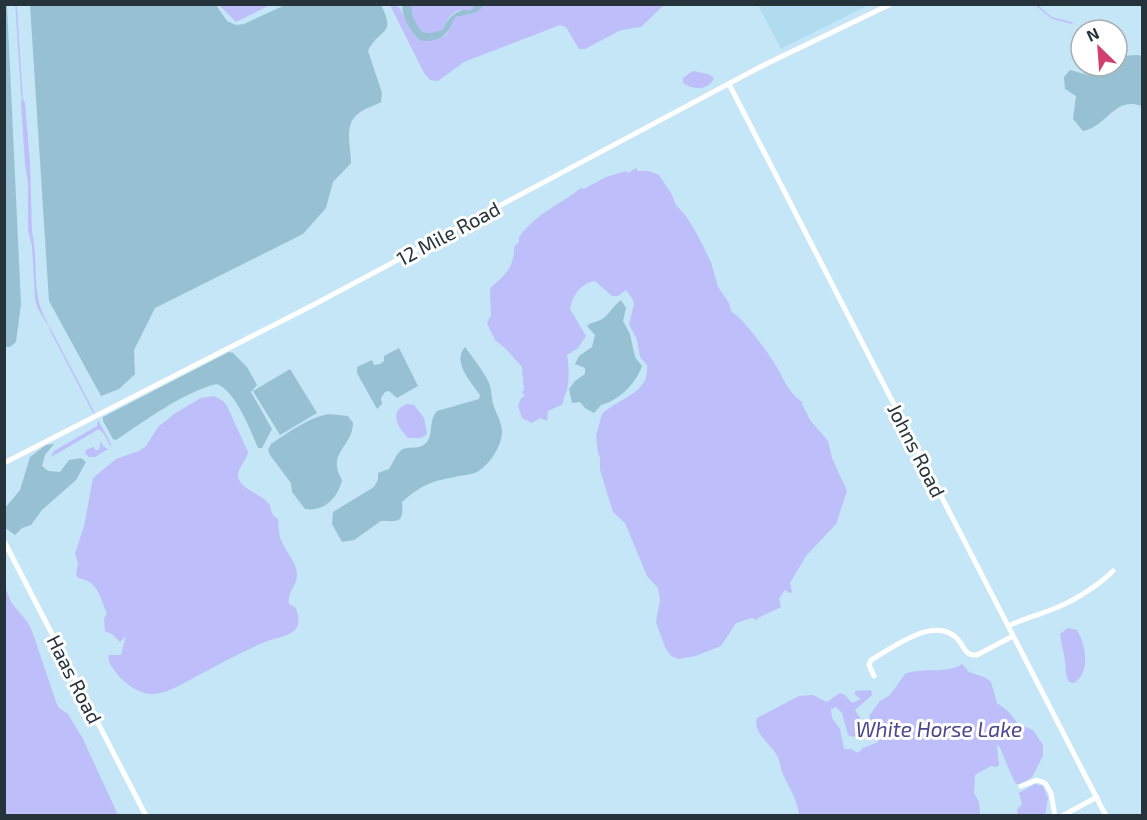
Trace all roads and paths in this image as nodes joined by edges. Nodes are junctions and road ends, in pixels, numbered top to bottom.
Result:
1 (891, 4) edge
2 (729, 84) junction
3 (4, 463) edge
4 (4, 541) edge
5 (1113, 572) dead end
6 (1008, 626) junction
7 (1013, 636) junction
8 (874, 676) dead end
9 (1021, 786) dead end
10 (1096, 797) junction
11 (146, 816) edge
12 (1055, 816) edge
13 (1062, 816) edge
14 (1106, 816) edge

1 - 2 street, 12 Mile Road
2 - 3 street, 12 Mile Road
2 - 6 street, Johns Road
4 - 11 street, Haas Road
5 - 6 street
6 - 7 street, Johns Road
7 - 8 street
7 - 10 street, Johns Road
9 - 12 street
10 - 13 street
10 - 14 street, Johns Road

